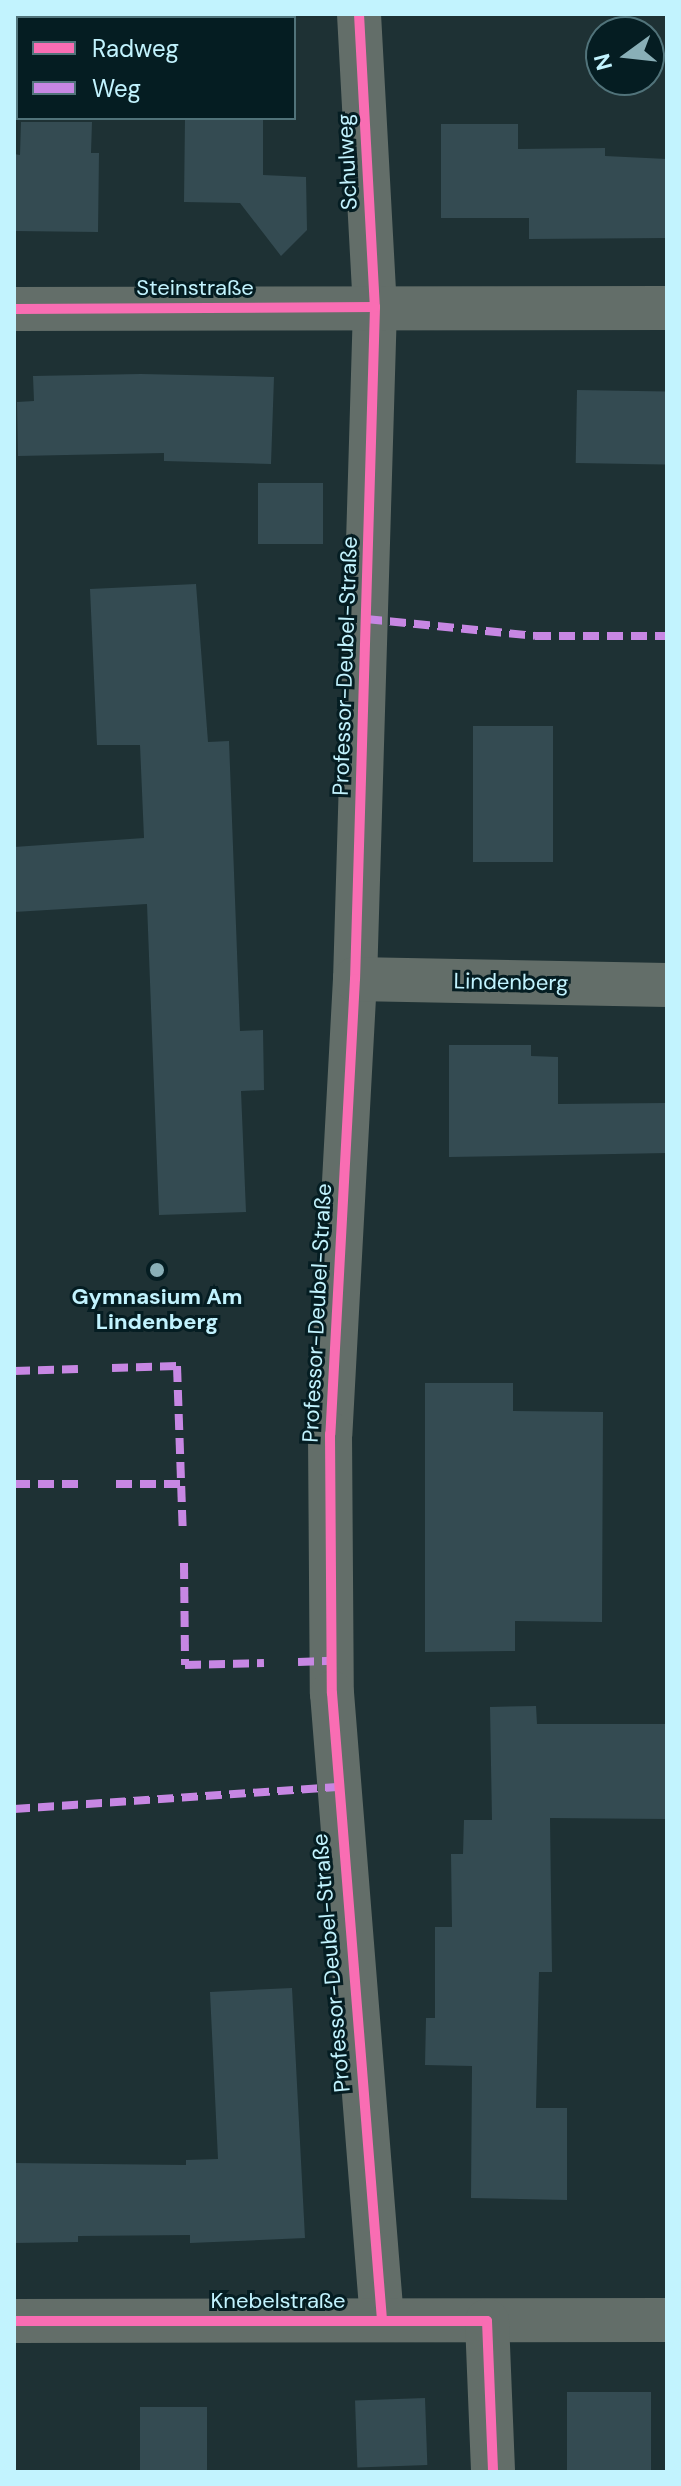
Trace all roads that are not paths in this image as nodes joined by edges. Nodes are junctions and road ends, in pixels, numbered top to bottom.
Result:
1 (359, 14) edge
2 (375, 307) junction
3 (667, 308) edge
4 (14, 309) edge
5 (355, 979) junction
6 (667, 985) edge
7 (382, 2320) junction
8 (667, 2320) edge
9 (14, 2321) edge
10 (487, 2321) junction
11 (493, 2472) edge

1 - 2 street, Schulweg
2 - 3 street, Steinstraße
2 - 4 street, Steinstraße
2 - 5 street, Professor-Deubel-Straße
5 - 6 street, Lindenberg
5 - 7 street, Professor-Deubel-Straße
7 - 9 street, Knebelstraße
7 - 10 street, Knebelstraße
8 - 10 street, Knebelstraße
10 - 11 street

